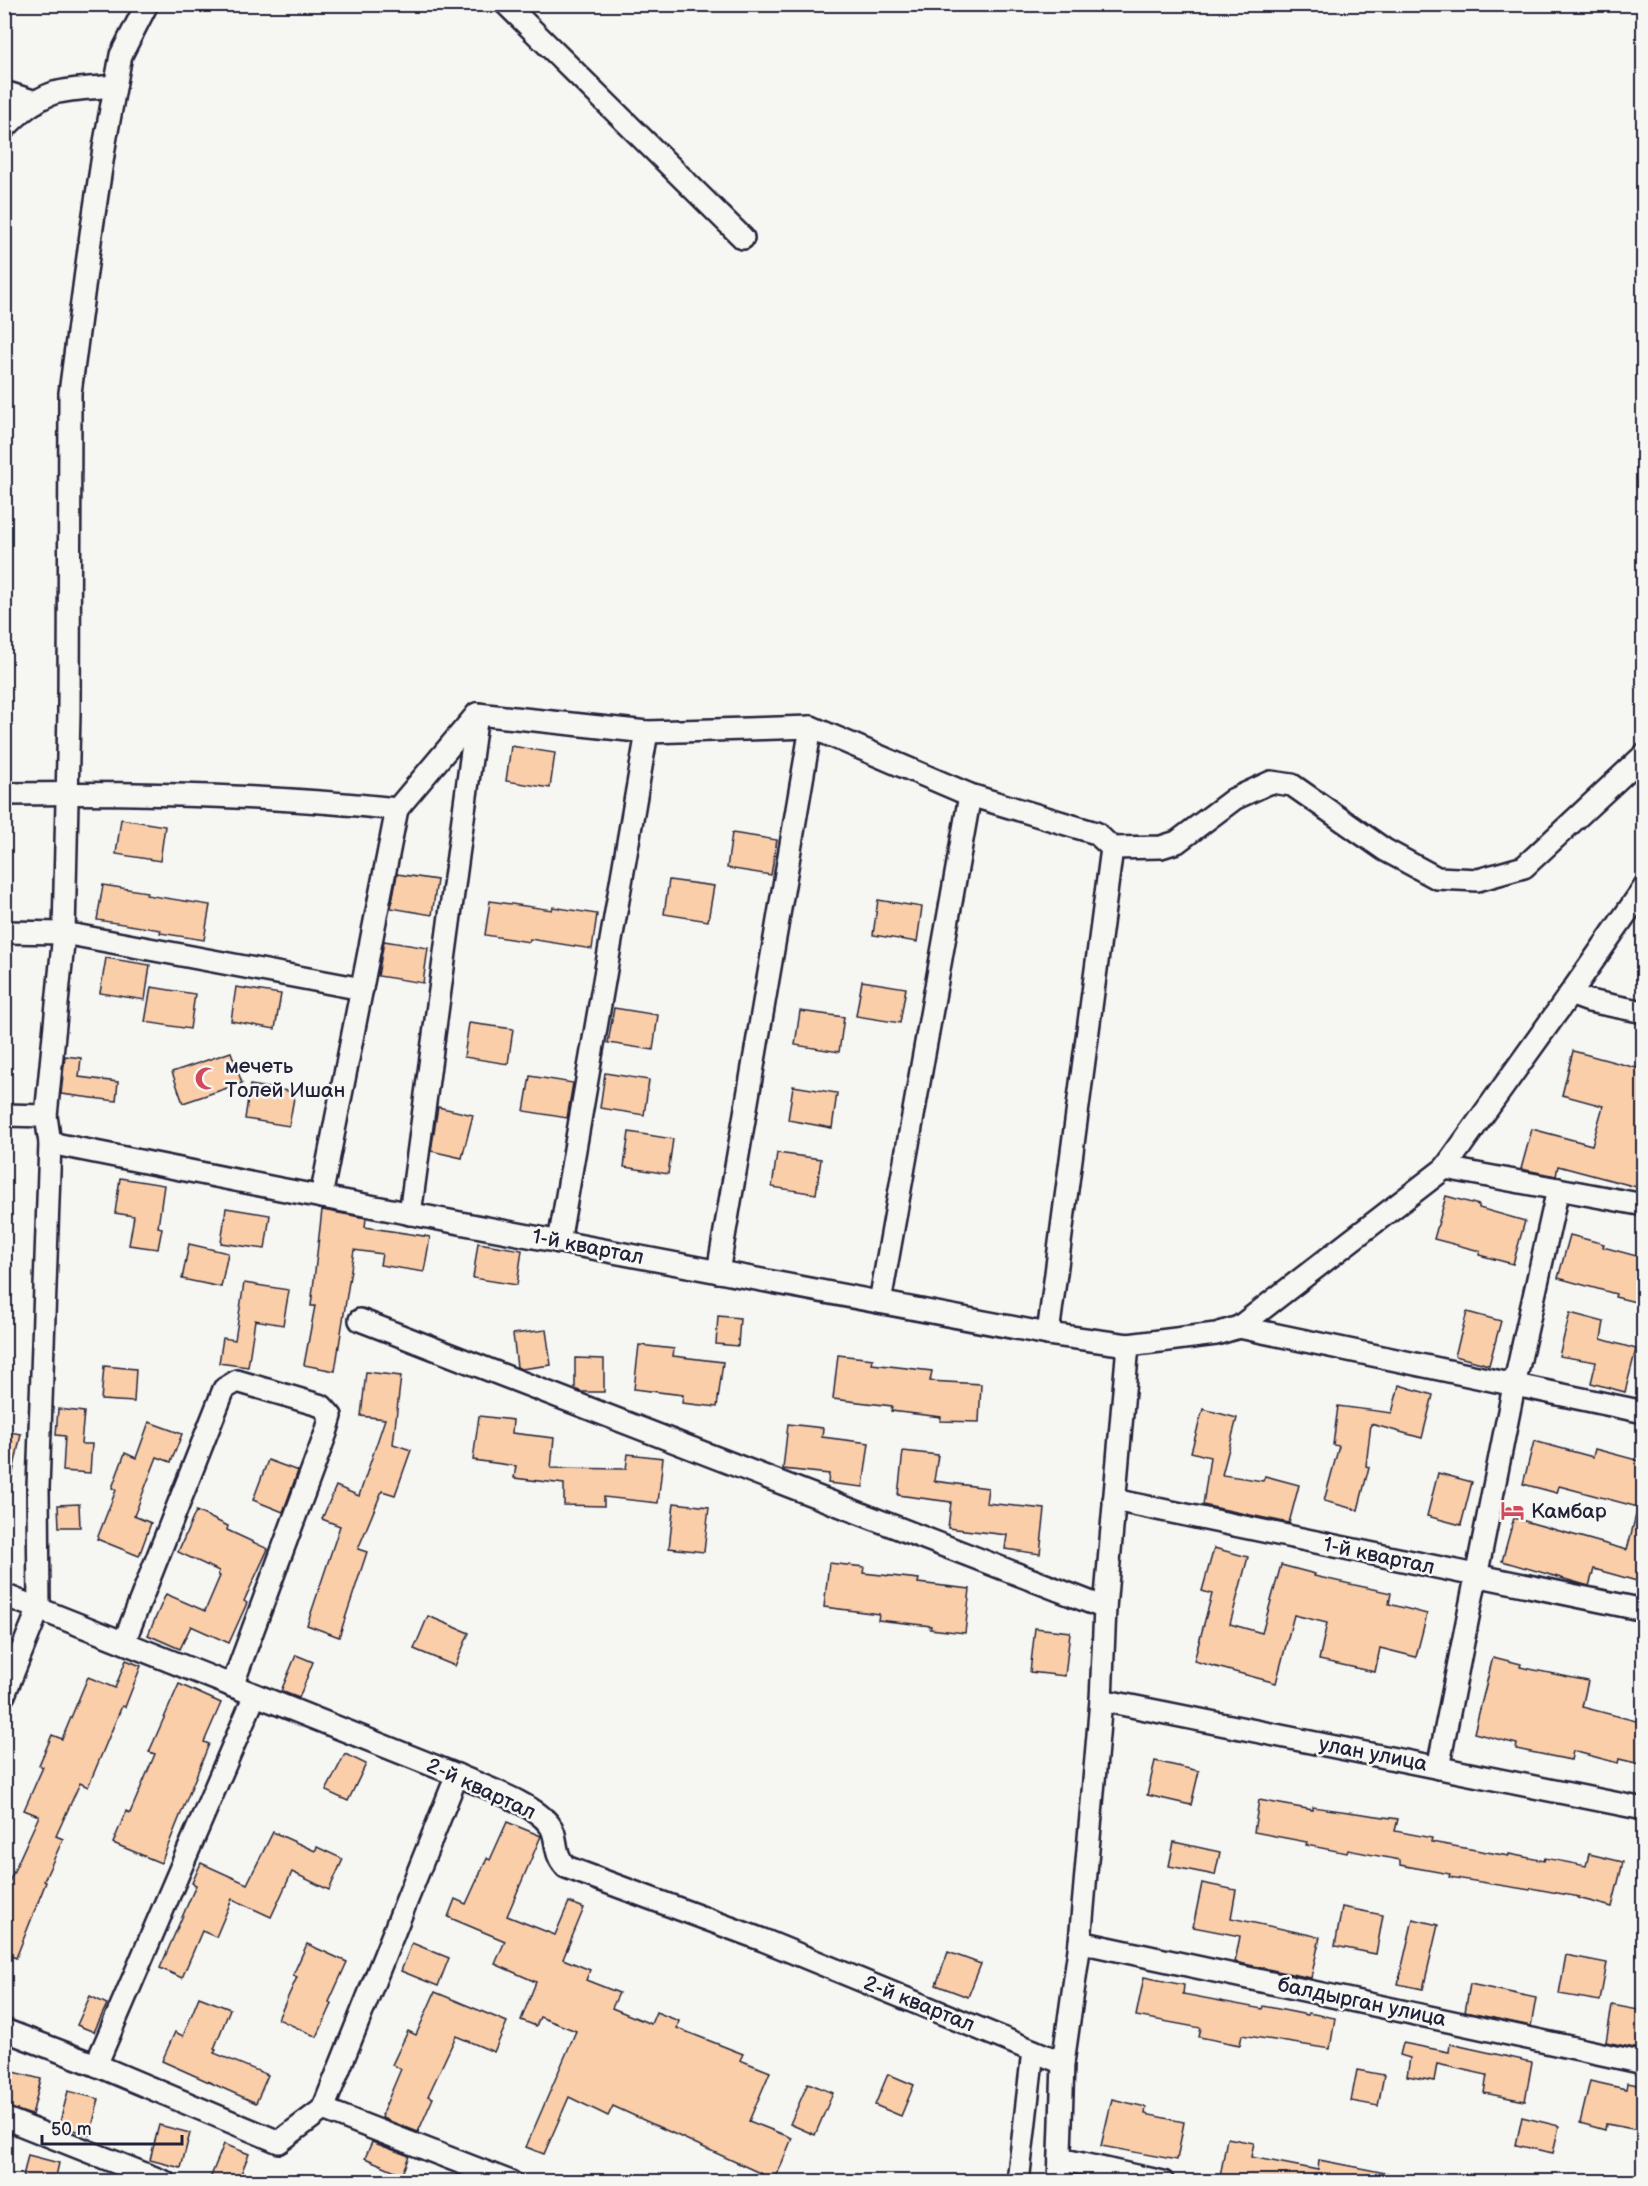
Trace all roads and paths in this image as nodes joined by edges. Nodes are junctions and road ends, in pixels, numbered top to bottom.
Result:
1 (147, 4) edge
2 (506, 4) edge
3 (116, 86) junction
4 (4, 92) edge
5 (36, 102) junction
6 (4, 129) edge
7 (743, 238) dead end
8 (477, 714) junction
9 (810, 727) junction
10 (647, 732) junction
11 (1644, 755) edge
12 (67, 793) junction
13 (4, 794) edge
14 (970, 795) junction
15 (397, 809) junction
16 (1112, 848) junction
17 (1644, 888) edge
18 (4, 932) edge
19 (64, 933) junction
20 (362, 989) junction
21 (1570, 994) junction
22 (1644, 1012) edge
23 (4, 1115) edge
24 (46, 1116) junction
25 (50, 1143) junction
26 (1444, 1168) junction
27 (1558, 1189) junction
28 (321, 1197) junction
29 (1644, 1205) edge
30 (410, 1214) junction
31 (558, 1242) junction
32 (718, 1272) junction
33 (880, 1302) junction
34 (360, 1320) dead end
35 (1239, 1327) junction
36 (1048, 1334) junction
37 (1128, 1345) junction
38 (1514, 1386) junction
39 (1644, 1412) edge
40 (1114, 1500) junction
41 (1476, 1576) junction
42 (4, 1595) edge
43 (39, 1608) junction
44 (1104, 1608) junction
45 (1644, 1610) edge
46 (124, 1642) junction
47 (232, 1686) junction
48 (4, 1695) edge
49 (255, 1695) junction
50 (1101, 1700) junction
51 (1438, 1768) junction
52 (457, 1775) junction
53 (1644, 1809) edge
54 (1080, 1942) junction
55 (4, 2030) edge
56 (1033, 2051) junction
57 (1063, 2063) junction
58 (1644, 2063) edge
59 (96, 2065) junction
60 (323, 2109) junction
61 (4, 2118) edge
62 (1060, 2159) junction
63 (165, 2181) edge
64 (511, 2181) edge
65 (1018, 2181) edge
66 (1059, 2181) edge
67 (1163, 2181) edge

1 - 3 street
2 - 7 street
3 - 5 street
3 - 12 street
4 - 5 street
5 - 6 street
8 - 10 street
8 - 15 street
8 - 30 street
9 - 10 street
9 - 14 street
9 - 32 street
10 - 31 street
11 - 16 street
12 - 13 street
12 - 15 street
12 - 19 street
14 - 16 street
14 - 33 street
15 - 20 street
16 - 36 street
17 - 21 street
18 - 19 street
19 - 20 street
19 - 24 street
20 - 28 street
21 - 22 street
21 - 26 street
23 - 24 street
24 - 25 street
25 - 28 street, 1-й квартал
25 - 43 street
26 - 27 street
26 - 35 street
27 - 29 street
27 - 38 street
28 - 30 street, 1-й квартал
30 - 31 street, 1-й квартал
31 - 32 street, 1-й квартал
32 - 33 street, 1-й квартал
33 - 36 street, 1-й квартал
34 - 44 street
35 - 37 street, 1-й квартал
35 - 38 street
36 - 37 street, 1-й квартал
37 - 40 street
38 - 39 street
38 - 41 street
40 - 41 street, 1-й квартал
40 - 44 street
41 - 45 street, 1-й квартал
41 - 51 street
42 - 43 street, 2-й квартал
43 - 46 street, 2-й квартал
43 - 48 street
44 - 50 street
46 - 47 street, 2-й квартал
46 - 47 street
47 - 49 street, 2-й квартал
49 - 52 street, 2-й квартал
49 - 59 street
50 - 51 street, улан улица
50 - 54 street
51 - 53 street, улан улица
52 - 56 street, 2-й квартал
52 - 60 street
54 - 57 street
54 - 58 street, балдырган улица
55 - 59 street
56 - 57 street, 2-й квартал
56 - 65 street
57 - 62 street
59 - 60 street
60 - 64 street
61 - 63 street
62 - 66 street
62 - 67 street

